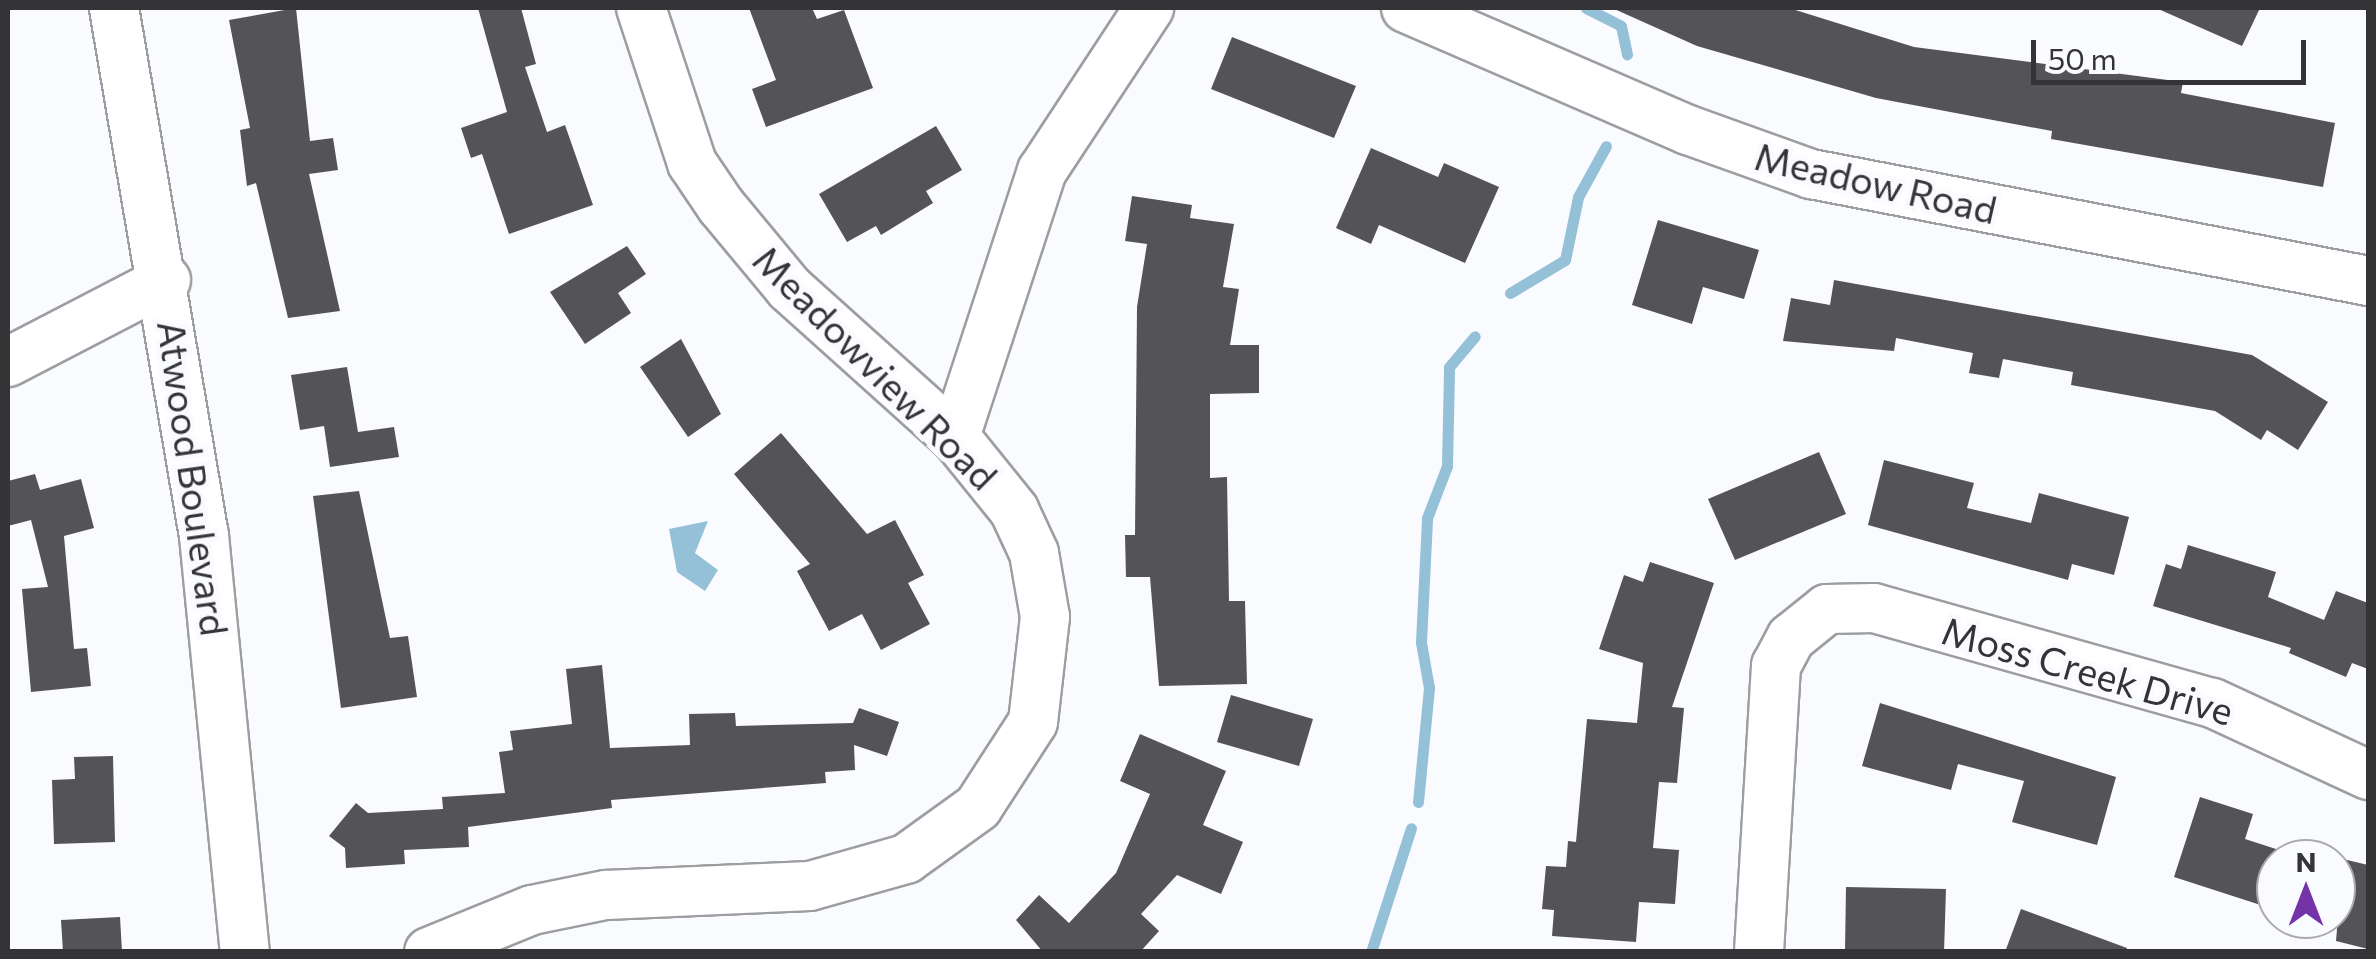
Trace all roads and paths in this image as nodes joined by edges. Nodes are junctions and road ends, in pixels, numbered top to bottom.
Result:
1 (114, 8) edge
2 (642, 8) edge
3 (1150, 8) edge
4 (1406, 8) edge
5 (166, 280) junction
6 (2368, 280) edge
7 (8, 362) edge
8 (954, 437) junction
9 (2368, 775) edge
10 (245, 952) edge
11 (429, 952) edge
12 (1759, 952) edge

1 - 5 street, Atwood Boulevard
2 - 8 street, Meadowview Road
3 - 8 street
4 - 6 street, Meadow Road
5 - 7 street
5 - 10 street, Atwood Boulevard
8 - 11 street, Meadowview Road
9 - 12 street, Moss Creek Drive

